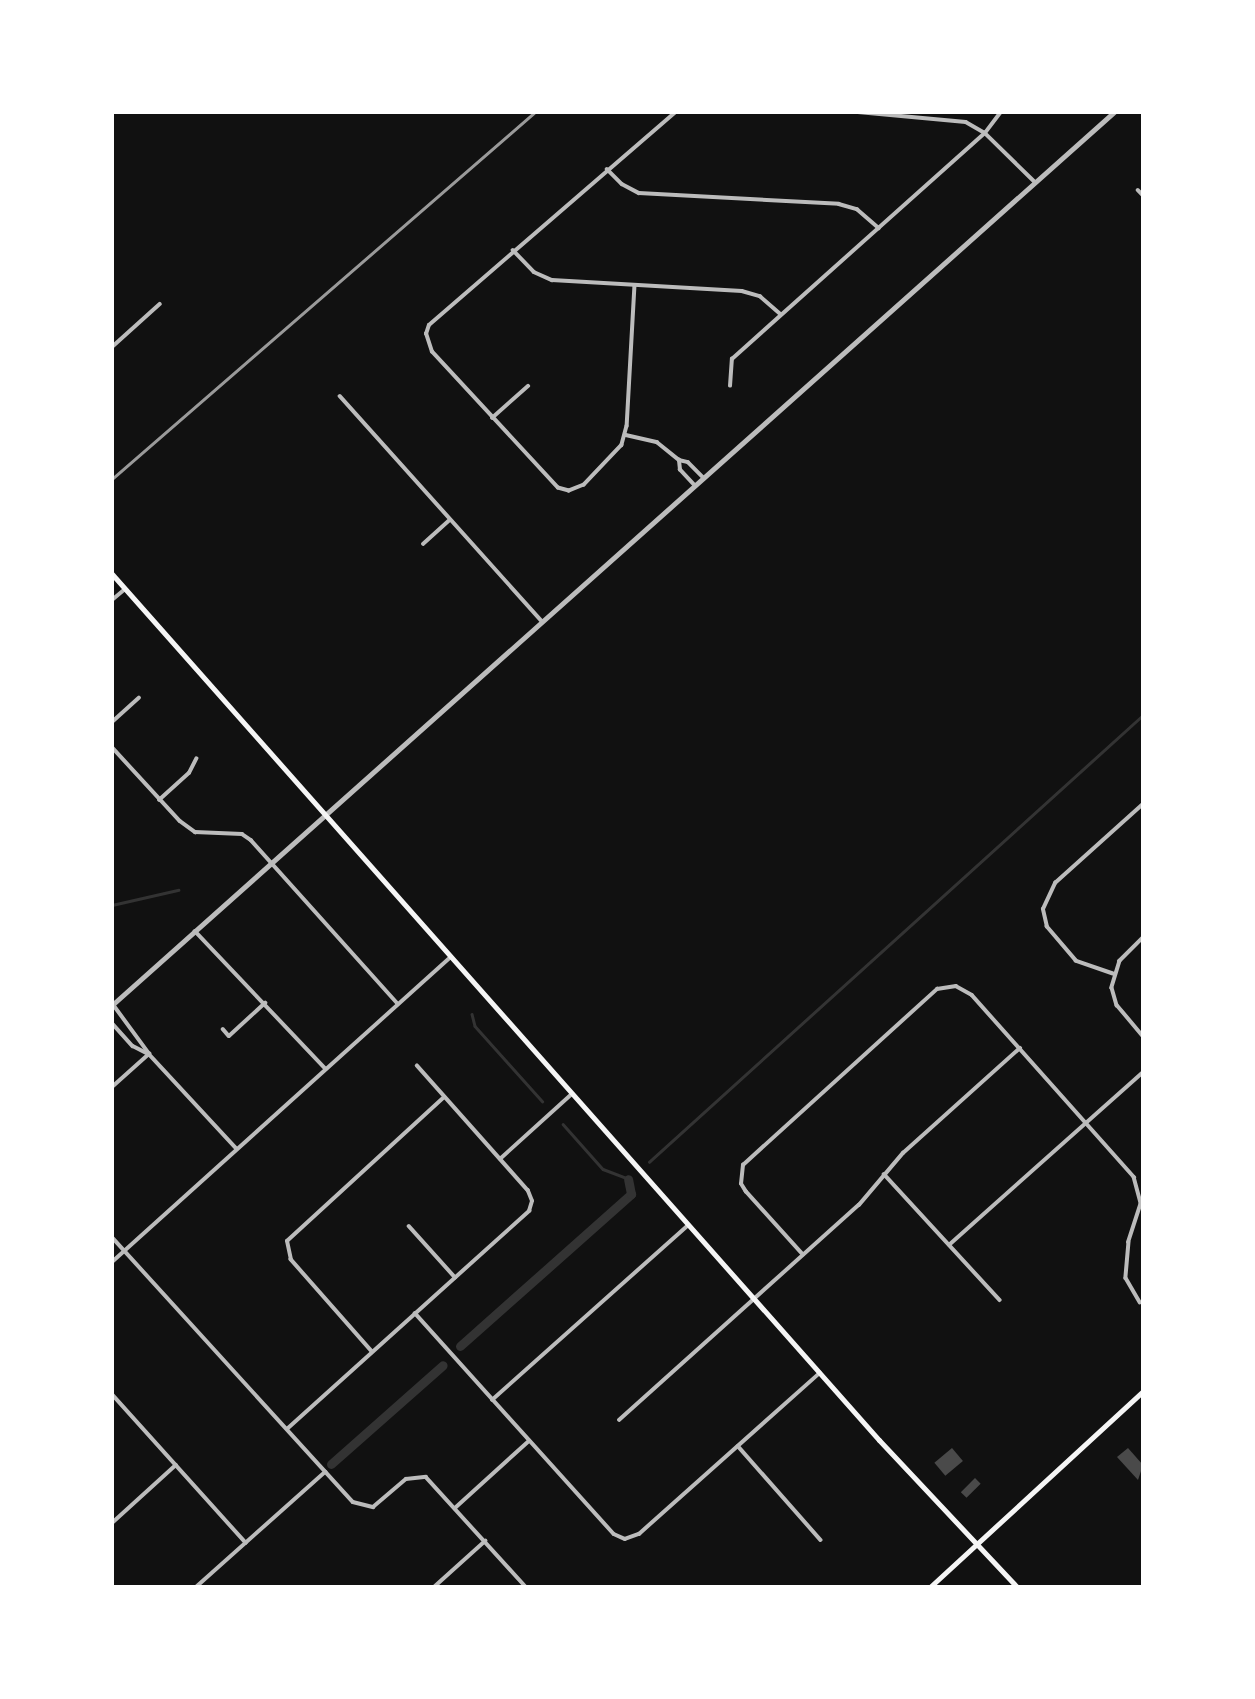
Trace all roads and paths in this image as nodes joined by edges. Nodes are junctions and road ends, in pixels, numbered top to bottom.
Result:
1 (676, 112) edge
2 (858, 112) edge
3 (1001, 112) edge
4 (1114, 112) edge
5 (985, 133) junction
6 (607, 169) junction
7 (1035, 182) junction
8 (1138, 190) dead end
9 (1143, 195) edge
10 (878, 228) junction
11 (513, 250) junction
12 (635, 285) junction
13 (160, 304) dead end
14 (781, 314) junction
15 (112, 347) edge
16 (528, 386) dead end
17 (730, 386) dead end
18 (340, 396) dead end
19 (492, 418) junction
20 (626, 435) junction
21 (679, 460) junction
22 (704, 478) junction
23 (695, 486) junction
24 (451, 520) junction
25 (423, 544) dead end
26 (112, 574) edge
27 (125, 589) junction
28 (112, 600) edge
29 (543, 622) junction
30 (139, 698) dead end
31 (112, 722) edge
32 (112, 747) edge
33 (196, 759) dead end
34 (159, 800) junction
35 (1143, 804) edge
36 (326, 813) junction
37 (245, 825) dead end
38 (242, 834) junction
39 (271, 862) junction
40 (195, 931) junction
41 (1143, 938) edge
42 (453, 956) junction
43 (1113, 974) junction
44 (265, 1003) junction
45 (398, 1004) junction
46 (112, 1005) edge
47 (112, 1023) edge
48 (223, 1029) dead end
49 (1143, 1036) edge
50 (1020, 1048) junction
51 (149, 1054) junction
52 (417, 1066) dead end
53 (326, 1069) junction
54 (1143, 1072) edge
55 (112, 1087) edge
56 (572, 1094) junction
57 (444, 1097) junction
58 (1086, 1122) junction
59 (237, 1149) junction
60 (500, 1159) junction
61 (884, 1174) junction
62 (410, 1226) dead end
63 (687, 1226) junction
64 (112, 1237) edge
65 (949, 1245) junction
66 (124, 1251) junction
67 (803, 1255) junction
68 (112, 1262) edge
69 (455, 1277) junction
70 (754, 1298) junction
71 (1000, 1300) dead end
72 (1140, 1302) dead end
73 (415, 1313) junction
74 (372, 1352) junction
75 (820, 1373) junction
76 (1143, 1391) edge
77 (113, 1397) edge
78 (492, 1400) junction
79 (619, 1420) dead end
80 (287, 1429) junction
81 (530, 1441) junction
82 (738, 1446) junction
83 (176, 1465) junction
84 (325, 1472) junction
85 (455, 1508) junction
86 (112, 1523) edge
87 (821, 1540) dead end
88 (485, 1541) junction
89 (246, 1543) junction
90 (978, 1545) junction
91 (196, 1587) edge
92 (434, 1587) edge
93 (526, 1587) edge
94 (930, 1587) edge
95 (1017, 1587) edge

1 - 6 street
2 - 5 street
3 - 5 street
4 - 7 street
5 - 7 street
5 - 10 street
6 - 10 street
6 - 11 street
7 - 22 street
8 - 9 street
10 - 14 street
11 - 12 street
11 - 19 street
12 - 14 street
12 - 20 street
13 - 15 street
14 - 17 street
16 - 19 street
18 - 24 street
19 - 20 street
20 - 21 street
21 - 22 street
21 - 23 street
22 - 23 street
23 - 29 street
24 - 25 street
24 - 29 street
26 - 27 main road
27 - 28 street
27 - 36 main road
29 - 36 street
30 - 31 street
32 - 34 street
33 - 34 street
34 - 38 street
35 - 43 street
36 - 39 street
36 - 42 main road
37 - 38 street
38 - 39 street
39 - 40 street
39 - 45 street
40 - 44 street
40 - 46 street
41 - 43 street
42 - 45 street
42 - 56 main road
43 - 49 street
44 - 48 street
44 - 53 street
45 - 53 street
46 - 51 street
47 - 51 street
50 - 58 street
50 - 61 street
50 - 67 street
51 - 55 street
51 - 59 street
52 - 57 street
53 - 59 street
54 - 58 street
56 - 60 street
56 - 63 main road
57 - 60 street
57 - 74 street
58 - 65 street
58 - 72 street
59 - 66 street
60 - 69 street
61 - 65 street
61 - 67 street
62 - 69 street
63 - 70 main road
63 - 78 street
64 - 66 street
65 - 71 street
66 - 68 street
66 - 80 street
67 - 70 street
69 - 73 street
70 - 75 main road
70 - 79 street
73 - 74 street
73 - 78 street
74 - 80 street
75 - 82 street
75 - 90 main road
76 - 90 main road
77 - 83 street
78 - 81 street
80 - 84 street
81 - 82 street
81 - 85 street
82 - 87 street
83 - 86 street
83 - 89 street
84 - 85 street
84 - 89 street
85 - 88 street
88 - 92 street
88 - 93 street
89 - 91 street
90 - 94 main road
90 - 95 main road

